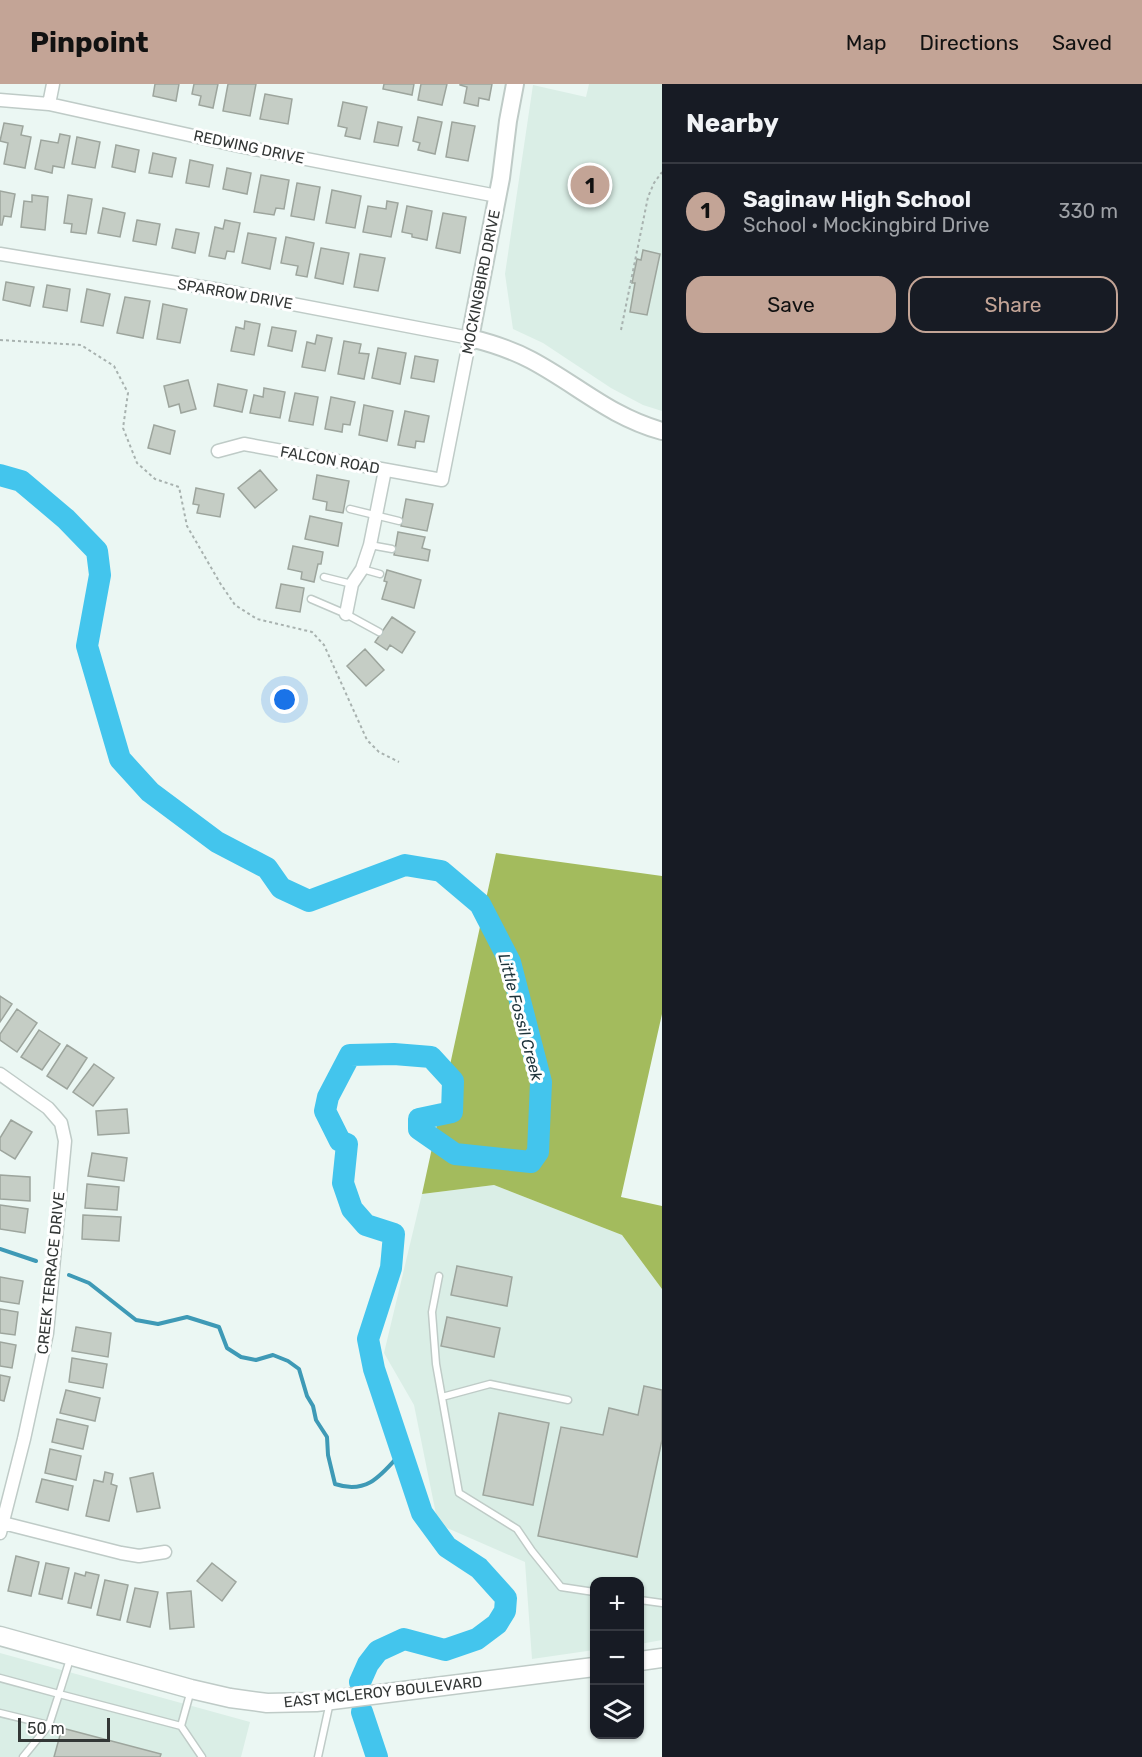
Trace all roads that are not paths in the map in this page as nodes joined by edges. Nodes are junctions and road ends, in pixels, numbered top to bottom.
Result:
1 (53, 84) edge
2 (515, 84) edge
3 (0, 100) edge
4 (49, 104) junction
5 (497, 196) junction
6 (0, 255) edge
7 (470, 338) junction
8 (662, 431) edge
9 (218, 451) dead end
10 (385, 470) junction
11 (442, 480) joint
12 (350, 509) dead end
13 (377, 516) junction
14 (399, 520) dead end
15 (370, 545) junction
16 (392, 549) dead end
17 (362, 569) junction
18 (380, 574) dead end
19 (324, 577) dead end
20 (352, 584) junction
21 (311, 599) dead end
22 (346, 614) junction
23 (379, 632) dead end
24 (0, 1074) edge
25 (439, 1276) dead end
26 (442, 1397) junction
27 (568, 1400) dead end
28 (1, 1528) edge
29 (165, 1552) dead end
30 (590, 1591) edge
31 (644, 1601) edge
32 (662, 1603) edge
33 (0, 1636) edge
34 (71, 1656) junction
35 (662, 1658) edge
36 (644, 1660) edge
37 (590, 1668) edge
38 (0, 1678) edge
39 (191, 1689) junction
40 (59, 1694) junction
41 (330, 1701) junction
42 (0, 1713) edge
43 (49, 1725) junction
44 (181, 1726) junction
45 (23, 1757) edge
46 (202, 1757) edge
47 (318, 1757) edge

1 - 4 street
2 - 5 street, MOCKINGBIRD DRIVE
3 - 4 street, REDWING DRIVE
4 - 5 street, REDWING DRIVE
5 - 7 street, MOCKINGBIRD DRIVE
6 - 7 street, SPARROW DRIVE
7 - 8 street
7 - 11 street, MOCKINGBIRD DRIVE
9 - 10 street, FALCON ROAD
10 - 11 street, FALCON ROAD
10 - 13 street
12 - 13 lane
13 - 14 lane
13 - 15 street
15 - 16 lane
15 - 17 street
17 - 18 lane
17 - 20 street
19 - 20 lane
20 - 22 street
21 - 22 lane
22 - 23 lane
24 - 28 street, CREEK TERRACE DRIVE
25 - 26 lane
26 - 27 lane
26 - 30 lane
28 - 29 street
31 - 32 lane
33 - 34 main road, EAST MCLEROY BOULEVARD
34 - 39 main road, EAST MCLEROY BOULEVARD
34 - 40 lane
35 - 36 main road
37 - 41 main road, EAST MCLEROY BOULEVARD
38 - 40 lane
39 - 41 main road, EAST MCLEROY BOULEVARD
39 - 44 lane
40 - 43 lane
40 - 44 lane
41 - 47 lane
42 - 43 lane
43 - 45 lane
44 - 46 lane

